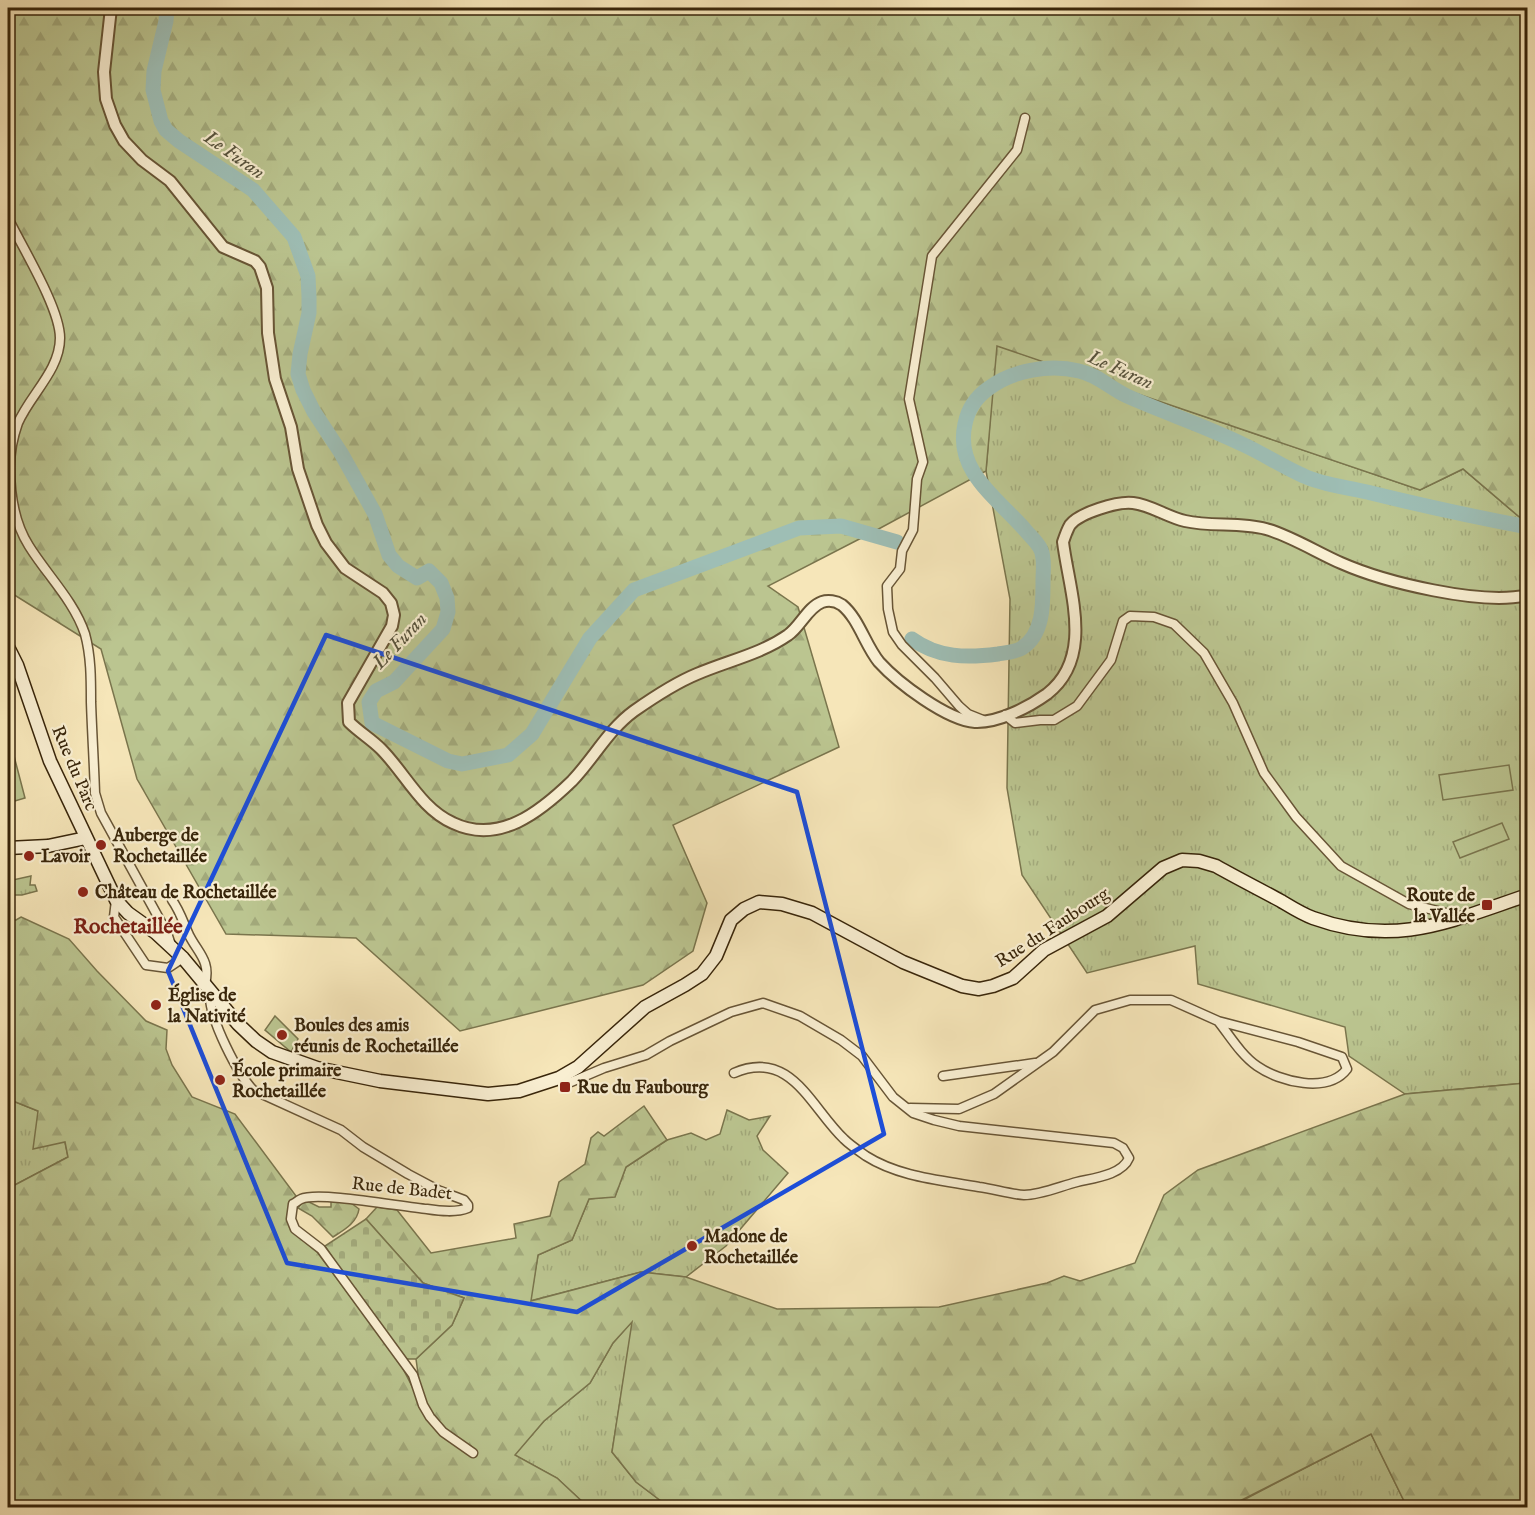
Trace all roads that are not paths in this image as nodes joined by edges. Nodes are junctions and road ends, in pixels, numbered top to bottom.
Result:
1 (111, 8) edge
2 (1025, 118) dead end
3 (8, 218) edge
4 (1527, 595) edge
5 (8, 647) edge
6 (1005, 715) junction
7 (986, 721) junction
8 (86, 838) junction
9 (8, 848) edge
10 (1527, 895) edge
11 (116, 900) junction
12 (172, 900) dead end
13 (1457, 919) junction
14 (172, 948) junction
15 (183, 958) junction
16 (205, 984) junction
17 (213, 994) junction
18 (1218, 1020) junction
19 (1038, 1062) junction
20 (735, 1073) dead end
21 (943, 1076) dead end
22 (559, 1078) junction
23 (904, 1107) junction
24 (473, 1453) dead end

1 - 7 street
2 - 7 street
3 - 14 street
4 - 6 street
5 - 8 main road, Rue du Parc
6 - 7 street
6 - 13 street
8 - 9 main road
8 - 11 main road, Rue du Parc
10 - 13 main road, Rue du Faubourg
11 - 14 main road, Rue du Faubourg
11 - 15 street
12 - 16 street
13 - 22 main road, Rue du Faubourg
14 - 15 main road, Rue du Faubourg
15 - 16 main road, Rue du Faubourg
16 - 17 main road, Rue du Faubourg
17 - 22 main road, Rue du Faubourg
17 - 24 street, Rue de Badet
18 - 18 street
18 - 19 street
19 - 21 street
19 - 23 street
20 - 23 street
22 - 23 street

